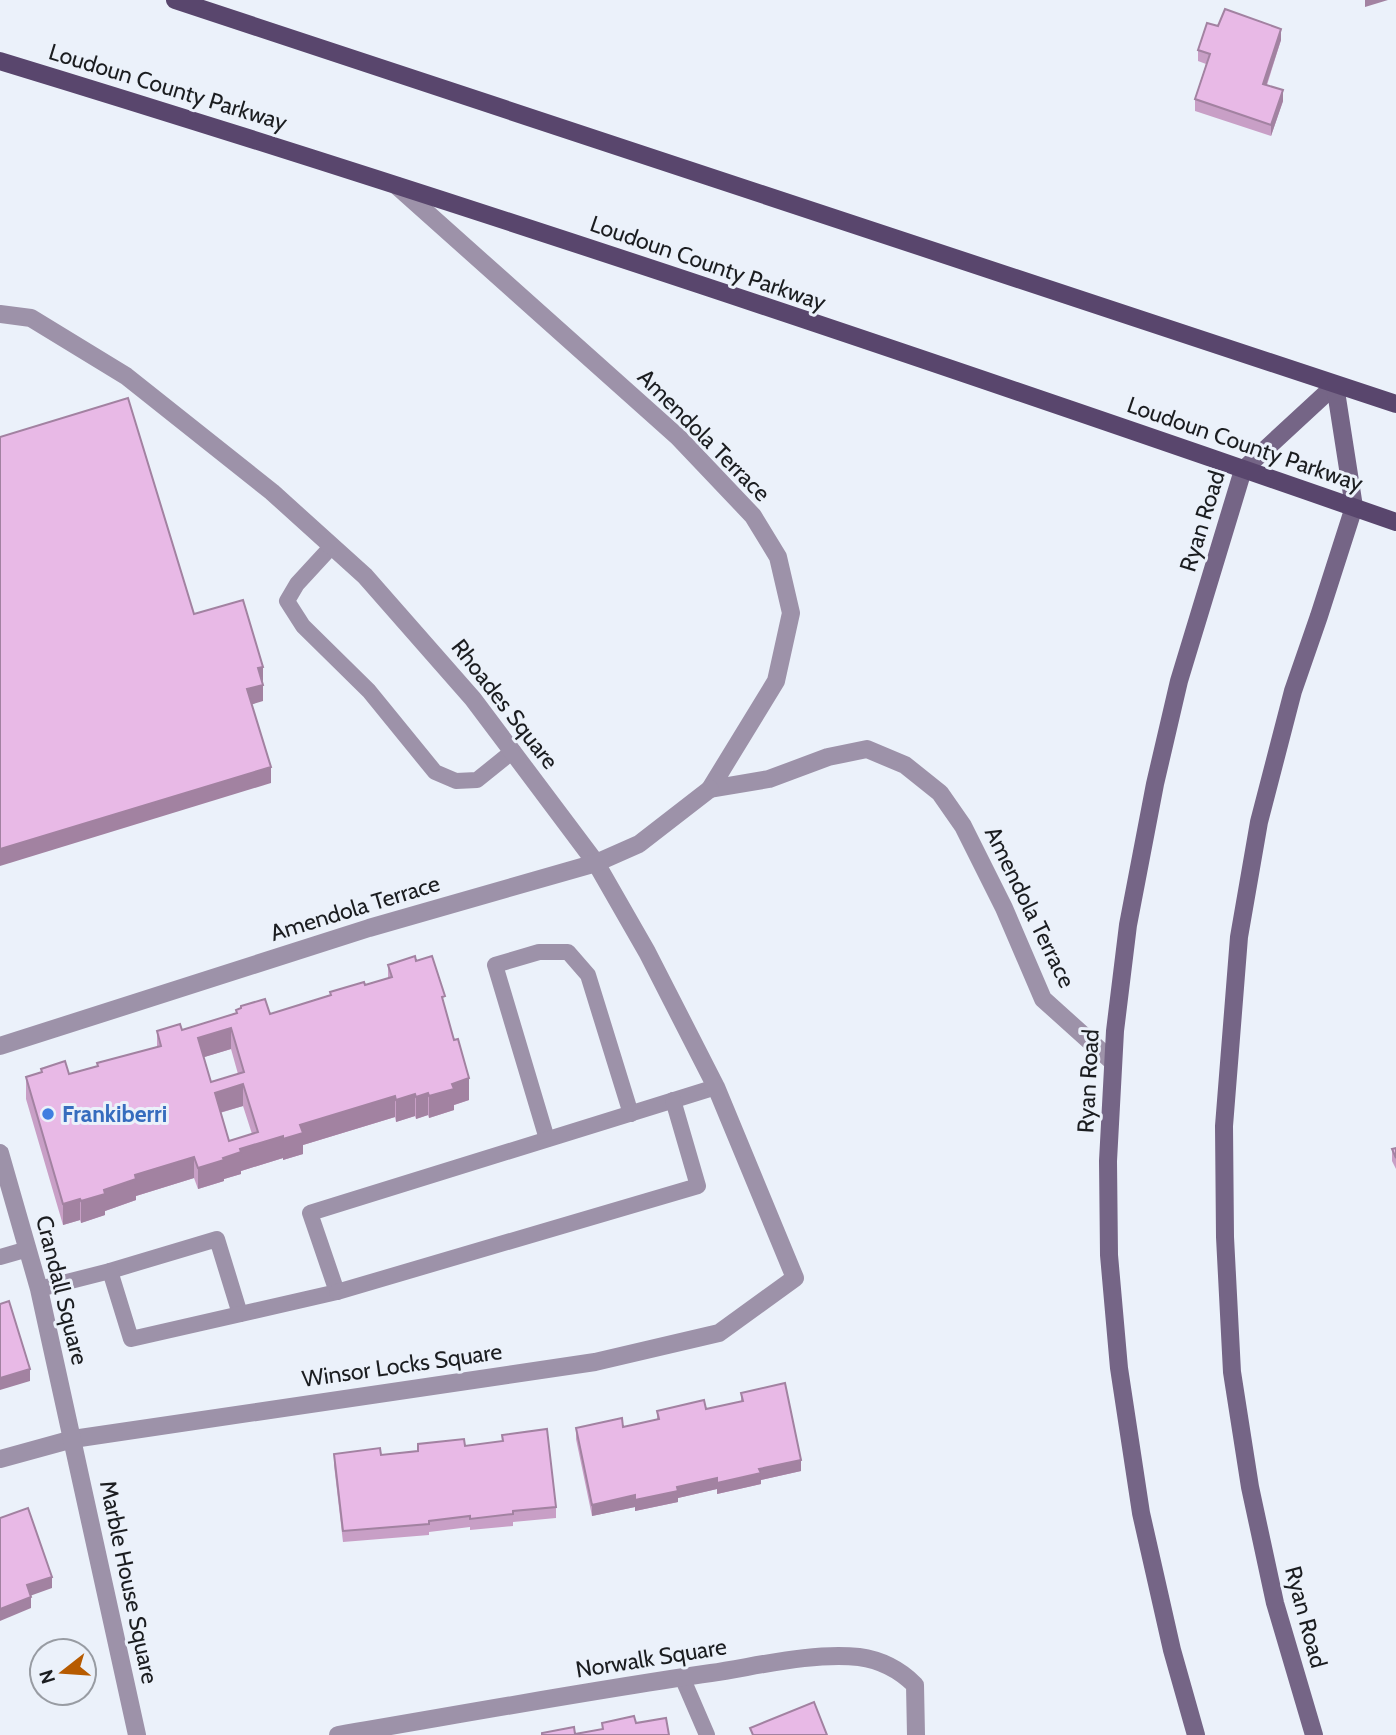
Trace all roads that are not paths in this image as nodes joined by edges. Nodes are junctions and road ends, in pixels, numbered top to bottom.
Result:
1 (175, 0) edge
2 (0, 61) edge
3 (397, 186) junction
4 (0, 314) edge
5 (1335, 384) junction
6 (1396, 404) edge
7 (1243, 470) junction
8 (1354, 507) junction
9 (1396, 522) edge
10 (332, 546) junction
11 (513, 751) junction
12 (710, 789) junction
13 (596, 863) junction
14 (0, 1046) edge
15 (1113, 1062) junction
16 (716, 1087) junction
17 (673, 1100) junction
18 (631, 1114) junction
19 (547, 1139) junction
20 (0, 1153) edge
21 (27, 1249) junction
22 (0, 1257) edge
23 (110, 1271) junction
24 (795, 1278) joint
25 (39, 1289) junction
26 (337, 1292) junction
27 (240, 1314) junction
28 (73, 1439) junction
29 (0, 1459) edge
30 (682, 1677) junction
31 (137, 1735) edge
32 (338, 1735) edge
33 (707, 1735) edge
34 (916, 1735) edge
35 (1196, 1735) edge
36 (1314, 1735) edge

1 - 5 main road
2 - 3 main road, Loudoun County Parkway
3 - 7 main road, Loudoun County Parkway
3 - 12 street, Amendola Terrace
4 - 10 street, Rhoades Square
5 - 6 main road
5 - 7 main road, Ryan Road
5 - 8 main road, Ryan Road
7 - 8 main road, Loudoun County Parkway
7 - 15 main road, Ryan Road
8 - 9 main road, Loudoun County Parkway
8 - 36 main road, Ryan Road
10 - 11 street, Rhoades Square
10 - 11 lane
11 - 13 street, Rhoades Square
12 - 13 street, Amendola Terrace
12 - 15 street, Amendola Terrace
13 - 14 street, Amendola Terrace
13 - 16 street, Rhoades Square
15 - 35 main road, Ryan Road
16 - 17 lane
16 - 24 street, Rhoades Square
17 - 18 lane
17 - 26 lane
18 - 19 lane
18 - 19 lane
19 - 26 lane
20 - 21 street, Crandall Square
21 - 22 lane
21 - 25 street, Crandall Square
23 - 25 lane
23 - 27 lane
23 - 27 lane
24 - 28 street, Winsor Locks Square
25 - 28 street, Crandall Square
26 - 27 lane
28 - 29 street, Winsor Locks Square
28 - 31 street, Marble House Square
30 - 32 street, Norwalk Square
30 - 33 lane
30 - 34 street, Norwalk Square

